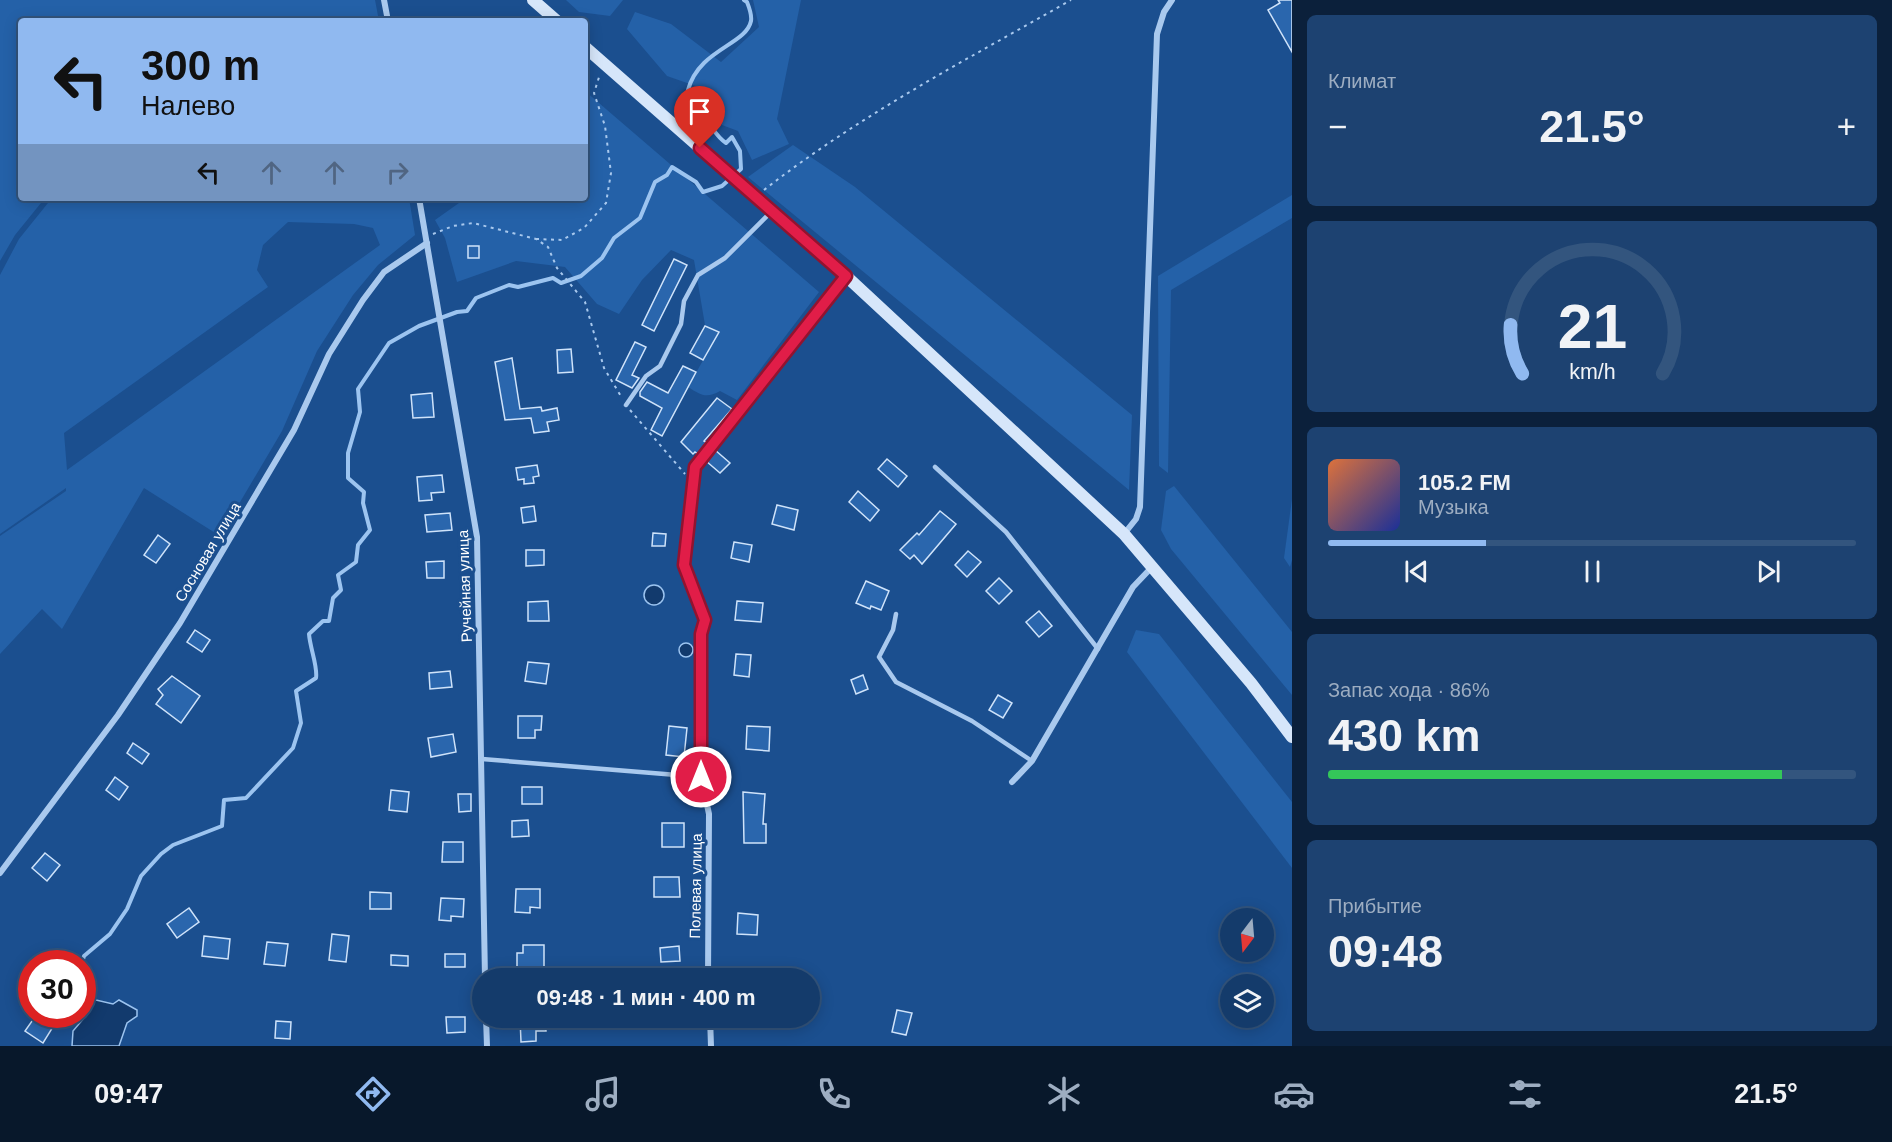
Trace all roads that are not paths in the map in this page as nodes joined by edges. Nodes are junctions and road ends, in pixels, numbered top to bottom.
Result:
1 (384, 0) edge
2 (533, 0) edge
3 (1172, 0) edge
4 (387, 18) edge
5 (553, 18) edge
6 (588, 50) edge
7 (420, 201) edge
8 (772, 211) junction
9 (426, 240) junction
10 (846, 276) junction
11 (626, 405) road end
12 (935, 467) dead end
13 (1124, 534) junction
14 (1152, 567) junction
15 (896, 614) dead end
16 (1098, 649) junction
17 (1292, 737) edge
18 (482, 759) junction
19 (1032, 760) junction
20 (701, 777) junction
21 (1012, 782) dead end
22 (0, 873) edge
23 (485, 968) edge
24 (708, 968) edge
25 (486, 1028) edge
26 (710, 1028) edge
27 (487, 1046) edge
28 (711, 1046) edge

1 - 4 street
2 - 5 main road
3 - 13 street
6 - 8 main road
7 - 9 street, Ручейная улица
8 - 10 main road
8 - 11 lane
9 - 18 street, Ручейная улица
9 - 22 street, Сосновая улица
10 - 13 main road
10 - 20 street, Полевая улица
12 - 16 lane
13 - 14 main road
14 - 16 street
14 - 17 main road
15 - 19 lane
16 - 19 street
18 - 20 lane
18 - 23 street, Ручейная улица
19 - 21 street
20 - 24 street, Полевая улица
25 - 27 street
26 - 28 street

